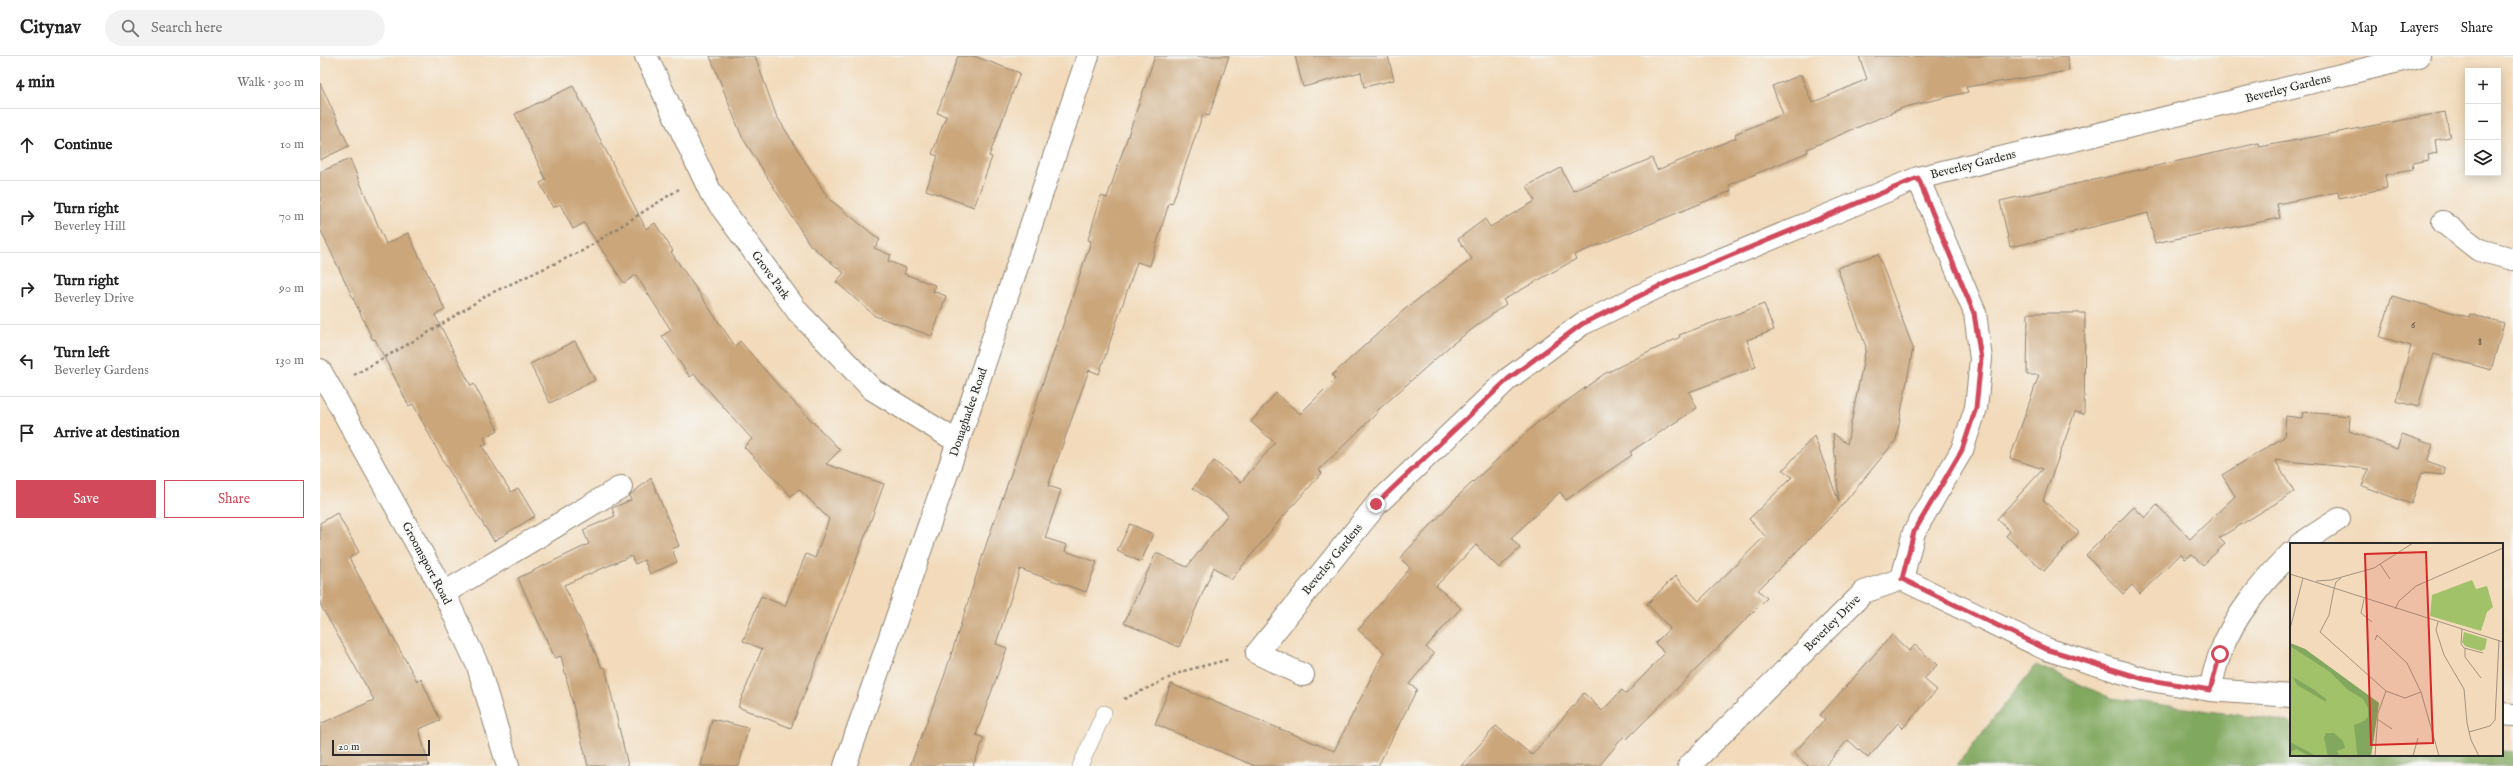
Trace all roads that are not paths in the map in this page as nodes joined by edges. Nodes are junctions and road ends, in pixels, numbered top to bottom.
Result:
1 (646, 56) edge
2 (1088, 56) edge
3 (2419, 56) edge
4 (1918, 178) junction
5 (2444, 222) dead end
6 (2513, 259) edge
7 (324, 379) edge
8 (958, 442) junction
9 (621, 486) dead end
10 (2338, 519) dead end
11 (2302, 543) edge
12 (2290, 554) edge
13 (1902, 579) junction
14 (444, 593) junction
15 (1303, 675) dead end
16 (2210, 690) junction
17 (2290, 696) edge
18 (1104, 713) road end
19 (2503, 714) edge
20 (2513, 715) edge
21 (508, 766) edge
22 (845, 766) edge
23 (1080, 766) edge
24 (1689, 766) edge

1 - 8 street, Grove Park
2 - 8 street, Donaghadee Road
3 - 4 street, Beverley Gardens
4 - 13 street
4 - 15 street, Beverley Gardens
5 - 6 street
7 - 14 street, Groomsport Road
8 - 22 street, Donaghadee Road
9 - 14 street
10 - 11 street
12 - 16 street
13 - 16 street
13 - 24 street, Beverley Drive
14 - 21 street, Groomsport Road
16 - 17 street
18 - 23 lane
19 - 20 street

